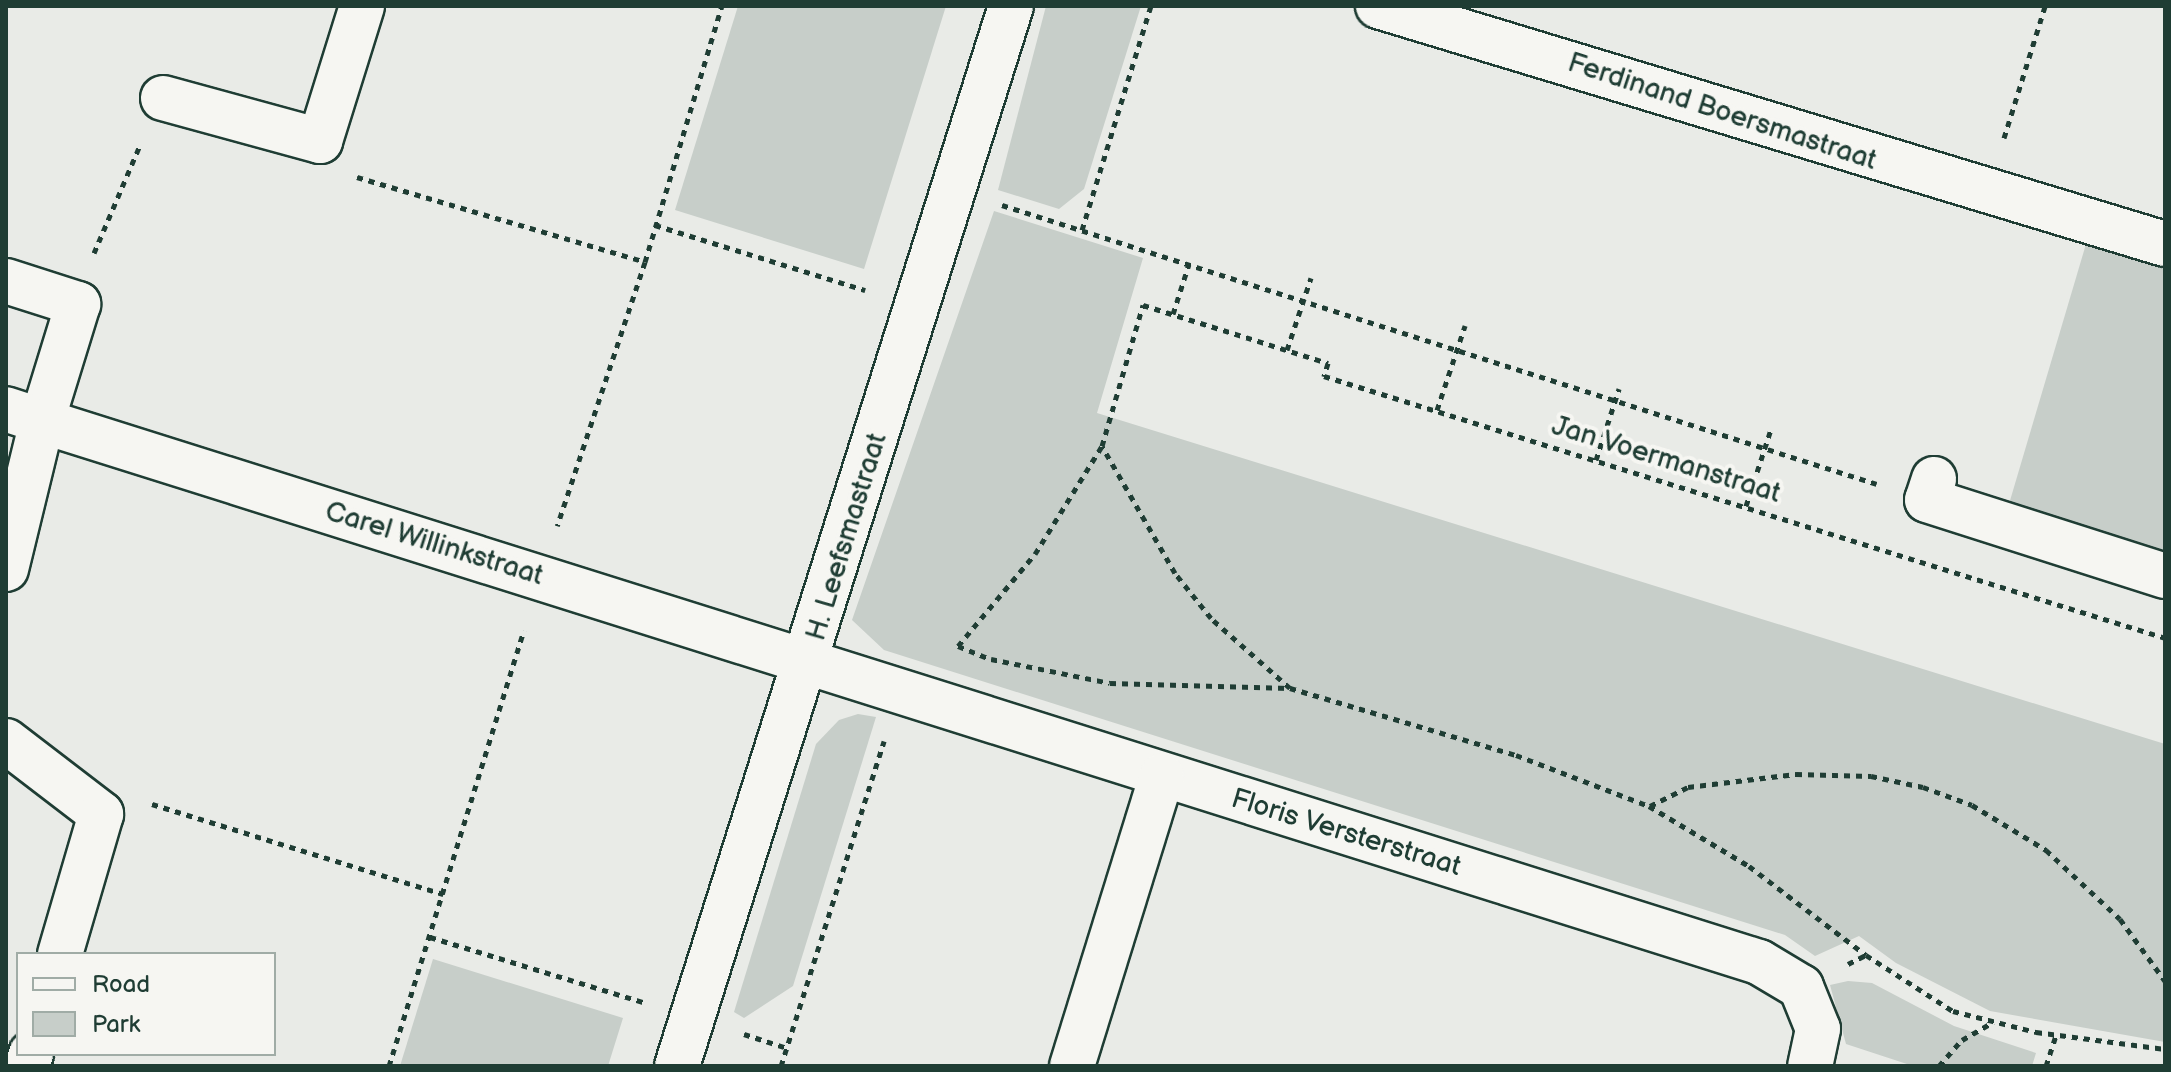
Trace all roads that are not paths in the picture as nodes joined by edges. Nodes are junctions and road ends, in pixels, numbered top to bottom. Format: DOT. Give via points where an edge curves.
graph roads {
  1 [pos="362,6"];
  2 [pos="1011,6"];
  3 [pos="1389,8"];
  4 [pos="163,98"];
  5 [pos="2165,244"];
  6 [pos="6,281"];
  7 [pos="36,419"];
  8 [pos="1931,489"];
  9 [pos="6,569"];
  10 [pos="2165,576"];
  11 [pos="808,664"];
  12 [pos="6,741"];
  13 [pos="1162,776"];
  14 [pos="61,952"];
  15 [pos="677,1066"];
  16 [pos="1072,1066"];
  17 [pos="1810,1066"];
  1 -- 4 [label="street" via="320,141"];
  2 -- 11 [label="street, H. Leefsmastraat"];
  3 -- 5 [label="street, Ferdinand Boersmastraat" via="2004,200 2052,208"];
  6 -- 7 [label="street" via="78,304"];
  7 -- 9 [label="street"];
  7 -- 11 [label="street, Carel Willinkstraat"];
  8 -- 10 [label="street"];
  11 -- 13 [label="street, Floris Versterstraat"];
  11 -- 15 [label="street, H. Leefsmastraat"];
  12 -- 14 [label="street" via="101,814"];
  13 -- 16 [label="street"];
  13 -- 17 [label="street, Floris Versterstraat" via="1759,962 1801,987 1818,1029"];
}
